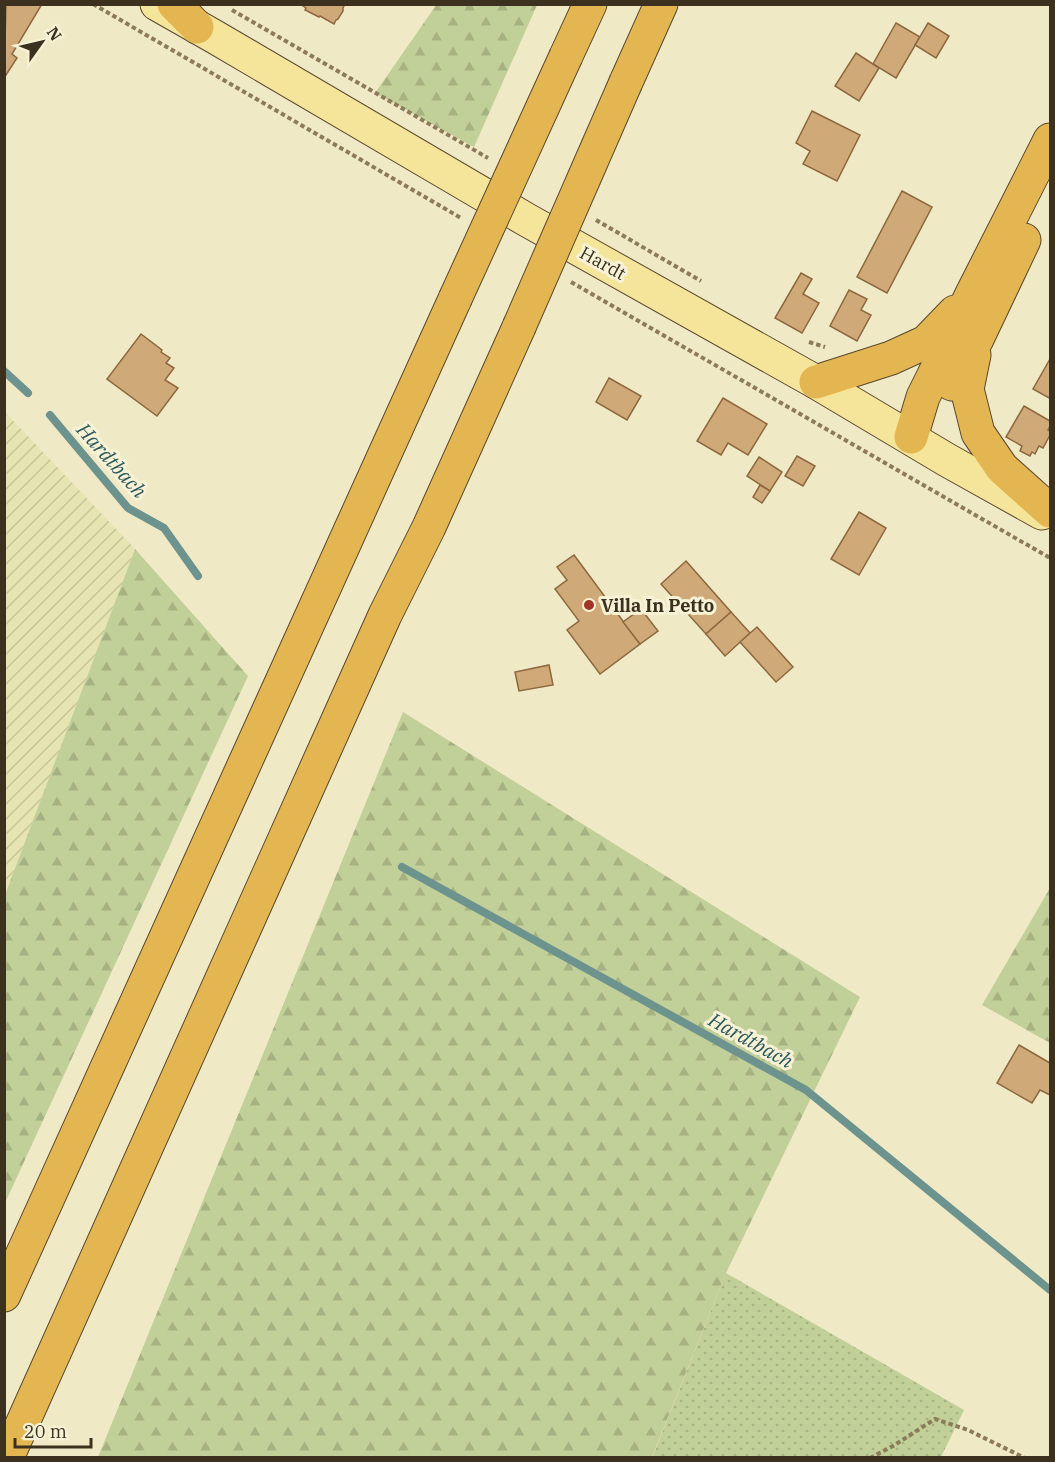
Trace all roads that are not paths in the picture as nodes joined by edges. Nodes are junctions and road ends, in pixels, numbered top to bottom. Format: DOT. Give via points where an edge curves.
graph roads {
  1 [pos="157,4"];
  2 [pos="174,4"];
  3 [pos="590,4"];
  4 [pos="661,4"];
  5 [pos="197,27"];
  6 [pos="1050,140"];
  7 [pos="1050,186"];
  8 [pos="971,296"];
  9 [pos="977,339"];
  10 [pos="816,382"];
  11 [pos="910,437"];
  12 [pos="1050,510"];
  13 [pos="1050,518"];
  14 [pos="4,1295"];
  15 [pos="7,1458"];
  1 -- 5 [label="main road, Hardt"];
  2 -- 5 [label="highway"];
  3 -- 14 [label="highway, bridge"];
  4 -- 15 [label="highway, bridge"];
  5 -- 10 [label="main road, Hardt" via="526,220"];
  6 -- 8 [label="highway"];
  7 -- 9 [label="highway"];
  8 -- 10 [label="highway" via="926,342 891,358"];
  8 -- 11 [label="highway" via="923,397"];
  9 -- 11 [label="highway" via="940,406"];
  9 -- 12 [label="highway" via="967,389 978,433 1002,468"];
  10 -- 11 [label="main road, Hardt"];
  11 -- 13 [label="main road, Hardt"];
}
